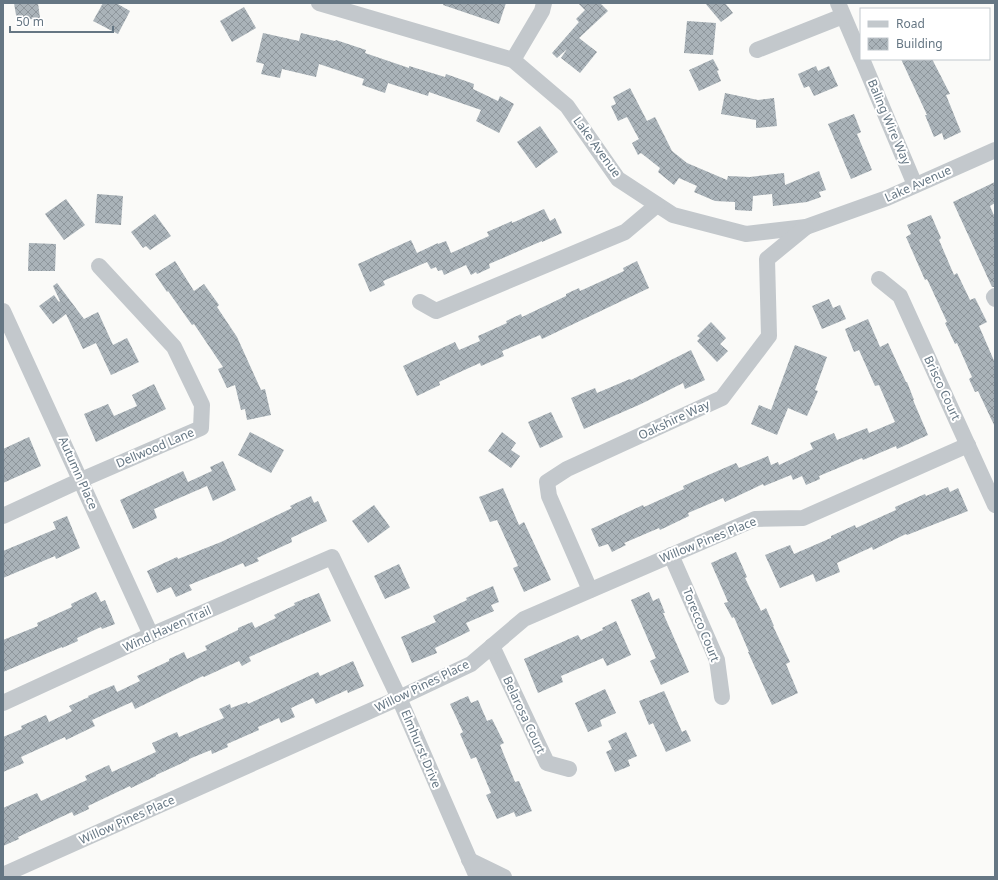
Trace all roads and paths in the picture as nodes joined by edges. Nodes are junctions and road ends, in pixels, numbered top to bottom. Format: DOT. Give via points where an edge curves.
graph roads {
  1 [pos="320,3"];
  2 [pos="544,3"];
  3 [pos="841,9"];
  4 [pos="757,50"];
  5 [pos="860,56"];
  6 [pos="513,60"];
  7 [pos="862,60"];
  8 [pos="995,150"];
  9 [pos="915,185"];
  10 [pos="657,205"];
  11 [pos="806,227"];
  12 [pos="99,266"];
  13 [pos="879,279"];
  14 [pos="420,302"];
  15 [pos="3,311"];
  16 [pos="968,444"];
  17 [pos="81,480"];
  18 [pos="995,506"];
  19 [pos="3,516"];
  20 [pos="671,555"];
  21 [pos="332,557"];
  22 [pos="590,590"];
  23 [pos="151,635"];
  24 [pos="492,646"];
  25 [pos="722,697"];
  26 [pos="399,698"];
  27 [pos="3,702"];
  28 [pos="569,769"];
  29 [pos="469,860"];
  30 [pos="3,876"];
  31 [pos="477,877"];
  32 [pos="504,877"];
  1 -- 6 [label="street, Lake Avenue"];
  2 -- 6 [label="street" via="542,11"];
  3 -- 4 [label="street"];
  3 -- 5 [label="street, Baling Wire Way"];
  6 -- 10 [label="street, Lake Avenue" via="567,106 618,179"];
  7 -- 9 [label="street, Baling Wire Way"];
  8 -- 9 [label="street, Lake Avenue"];
  9 -- 11 [label="street, Lake Avenue" via="887,198"];
  10 -- 11 [label="street, Lake Avenue" via="673,215 746,234"];
  10 -- 14 [label="street" via="625,232 436,311"];
  11 -- 22 [label="street, Oakshire Way" via="767,259 769,336 722,398 567,469 547,482 549,496"];
  12 -- 17 [label="street, Dellwood Lane" via="174,347 202,406 201,428"];
  13 -- 16 [label="street, Brisco Court" via="900,296"];
  15 -- 17 [label="street, Autumn Place"];
  16 -- 18 [label="street, Brisco Court"];
  16 -- 20 [label="street, Willow Pines Place" via="803,518 755,518"];
  17 -- 19 [label="street"];
  17 -- 23 [label="street, Autumn Place"];
  20 -- 22 [label="street, Willow Pines Place"];
  20 -- 25 [label="street, Torecco Court" via="717,660"];
  21 -- 23 [label="street, Wind Haven Trail"];
  21 -- 26 [label="street, Elmhurst Drive"];
  22 -- 24 [label="street, Willow Pines Place" via="524,619"];
  23 -- 27 [label="street, Wind Haven Trail"];
  24 -- 26 [label="street, Willow Pines Place" via="471,664"];
  24 -- 28 [label="street, Belarosa Court" via="546,763"];
  26 -- 29 [label="street, Elmhurst Drive"];
  26 -- 30 [label="street, Willow Pines Place"];
  29 -- 31 [label="street, Elmhurst Drive"];
  29 -- 32 [label="street"];
}
